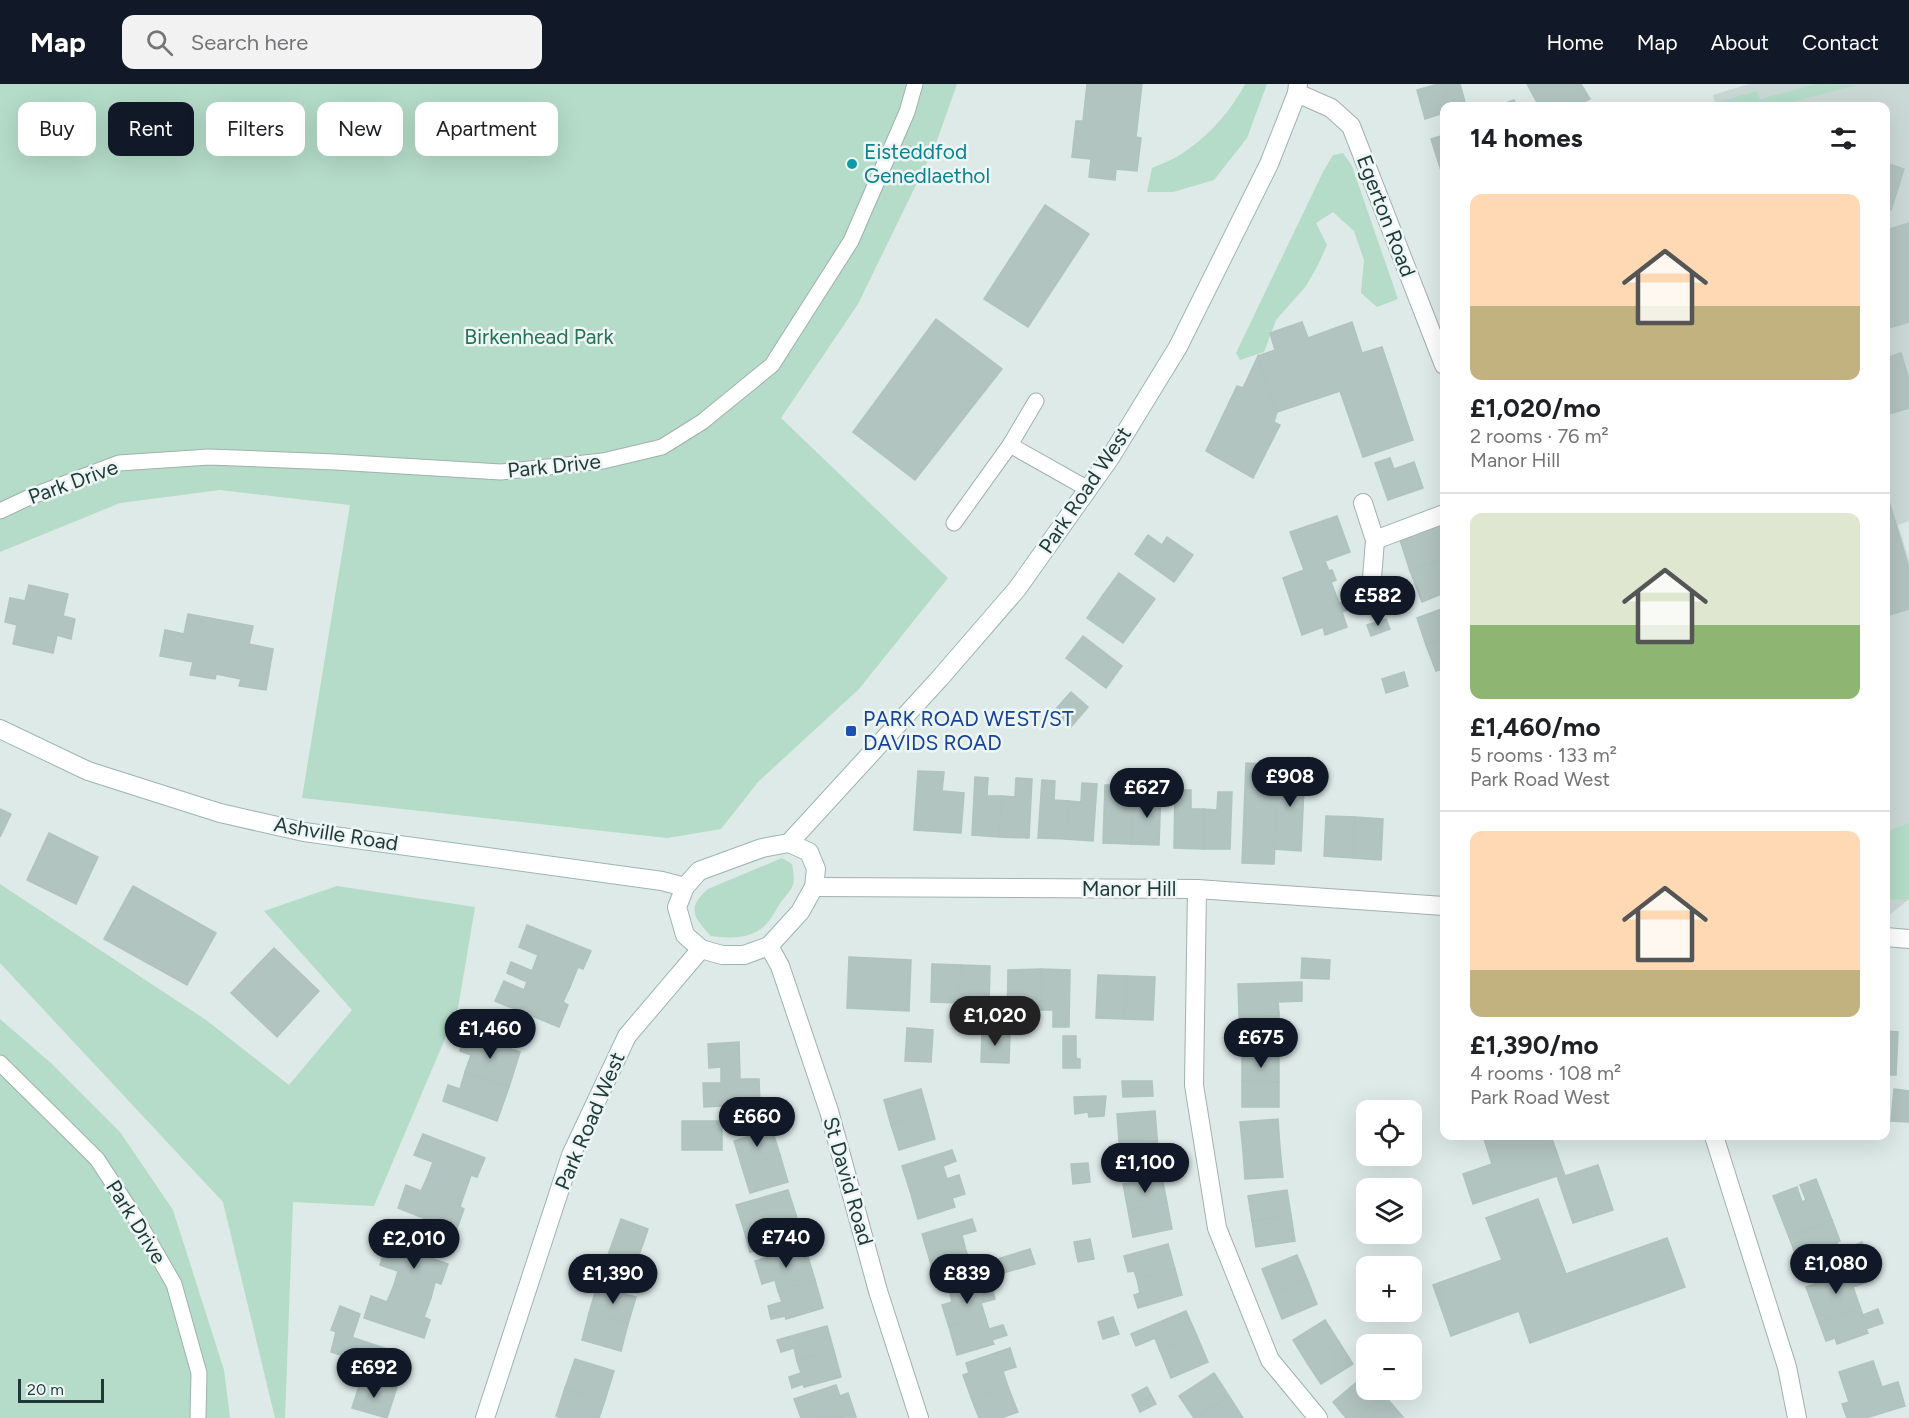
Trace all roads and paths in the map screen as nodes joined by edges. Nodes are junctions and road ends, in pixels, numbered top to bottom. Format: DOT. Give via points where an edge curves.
graph roads {
  1 [pos="915,84"];
  2 [pos="1298,88"];
  3 [pos="1440,355"];
  4 [pos="1036,401"];
  5 [pos="1010,445"];
  6 [pos="1088,489"];
  7 [pos="1363,502"];
  8 [pos="0,511"];
  9 [pos="1440,516"];
  10 [pos="954,523"];
  11 [pos="1375,540"];
  12 [pos="1371,591"];
  13 [pos="0,729"];
  14 [pos="789,843"];
  15 [pos="686,887"];
  16 [pos="814,887"];
  17 [pos="1197,889"];
  18 [pos="1440,906"];
  19 [pos="1890,937"];
  20 [pos="1909,939"];
  21 [pos="769,946"];
  22 [pos="702,949"];
  23 [pos="0,1063"];
  24 [pos="1715,1140"];
  25 [pos="198,1418"];
  26 [pos="485,1418"];
  27 [pos="919,1418"];
  28 [pos="1317,1418"];
  29 [pos="1797,1418"];
  1 -- 8 [label="lane, Park Drive" via="907,112 851,241 772,365 702,422 662,447 603,462 501,472 209,457 119,463"];
  2 -- 3 [label="street, Egerton Road" via="1351,126"];
  2 -- 6 [label="street, Park Road West" via="1269,164 1178,346"];
  4 -- 5 [label="lane"];
  5 -- 6 [label="lane"];
  5 -- 10 [label="lane"];
  6 -- 14 [label="street, Park Road West" via="1017,589"];
  7 -- 11 [label="street"];
  9 -- 11 [label="street"];
  11 -- 12 [label="street"];
  13 -- 15 [label="street, Ashville Road" via="88,771 220,813 304,832"];
  14 -- 15 [label="street" via="762,848 699,871"];
  14 -- 16 [label="street" via="809,852 816,869"];
  15 -- 22 [label="street" via="677,907 685,934"];
  16 -- 17 [label="street, Manor Hill"];
  16 -- 21 [label="street" via="800,912"];
  17 -- 18 [label="street, Manor Hill"];
  17 -- 28 [label="street" via="1194,1085 1217,1228 1270,1360"];
  19 -- 20 [label="street"];
  21 -- 22 [label="street" via="744,955 722,955"];
  21 -- 27 [label="street, St David Road" via="780,966 829,1111 878,1291"];
  22 -- 26 [label="street, Park Road West" via="627,1036 571,1155"];
  23 -- 25 [label="lane, Park Drive" via="97,1159 174,1284 199,1373"];
  24 -- 29 [label="street" via="1787,1367"];
}
